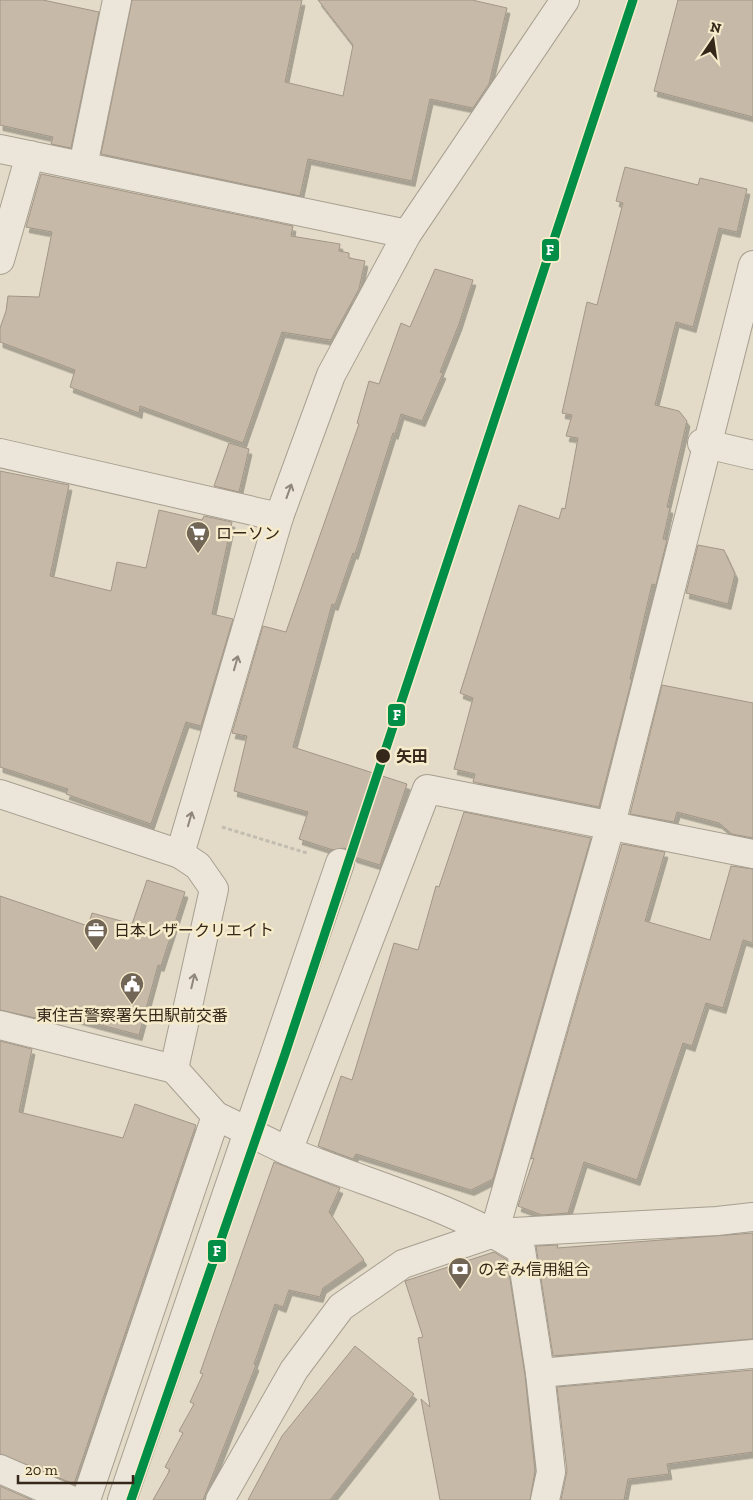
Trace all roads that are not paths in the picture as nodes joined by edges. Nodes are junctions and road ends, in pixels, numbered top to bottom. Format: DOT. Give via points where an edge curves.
graph roads {
  1 [pos="117,0"];
  2 [pos="565,0"];
  3 [pos="0,149"];
  4 [pos="30,155"];
  5 [pos="83,166"];
  6 [pos="407,234"];
  7 [pos="0,260"];
  8 [pos="753,265"];
  9 [pos="705,443"];
  10 [pos="0,453"];
  11 [pos="753,455"];
  12 [pos="279,517"];
  13 [pos="0,794"];
  14 [pos="611,824"];
  15 [pos="180,854"];
  16 [pos="753,854"];
  17 [pos="340,863"];
  18 [pos="0,1025"];
  19 [pos="174,1069"];
  20 [pos="216,1116"];
  21 [pos="249,1132"];
  22 [pos="288,1150"];
  23 [pos="753,1216"];
  24 [pos="494,1233"];
  25 [pos="753,1354"];
  26 [pos="540,1373"];
  27 [pos="0,1469"];
  28 [pos="71,1500"];
  29 [pos="86,1500"];
  30 [pos="122,1500"];
  31 [pos="220,1500"];
  32 [pos="545,1500"];
  1 -- 5 [label="street"];
  2 -- 6 [label="street"];
  3 -- 4 [label="street"];
  4 -- 5 [label="street"];
  4 -- 7 [label="street"];
  5 -- 6 [label="street"];
  12 -- 6 [label="street, one-way" via="331,375"];
  8 -- 9 [label="street"];
  9 -- 11 [label="street"];
  9 -- 14 [label="street"];
  10 -- 12 [label="street"];
  15 -- 12 [label="street, one-way"];
  13 -- 15 [label="street"];
  14 -- 16 [label="street"];
  14 -- 22 [label="street" via="427,788"];
  14 -- 24 [label="street"];
  19 -- 15 [label="street, one-way" via="214,889 198,866"];
  17 -- 21 [label="street"];
  18 -- 19 [label="street"];
  19 -- 20 [label="street"];
  20 -- 21 [label="street"];
  20 -- 29 [label="street"];
  21 -- 22 [label="street"];
  21 -- 30 [label="street"];
  22 -- 24 [label="street" via="444,1209"];
  23 -- 24 [label="street" via="717,1221"];
  24 -- 26 [label="street" via="521,1250"];
  24 -- 31 [label="street" via="403,1264 341,1307 294,1370"];
  25 -- 26 [label="street"];
  26 -- 32 [label="street" via="551,1472"];
  27 -- 28 [label="street"];
}
